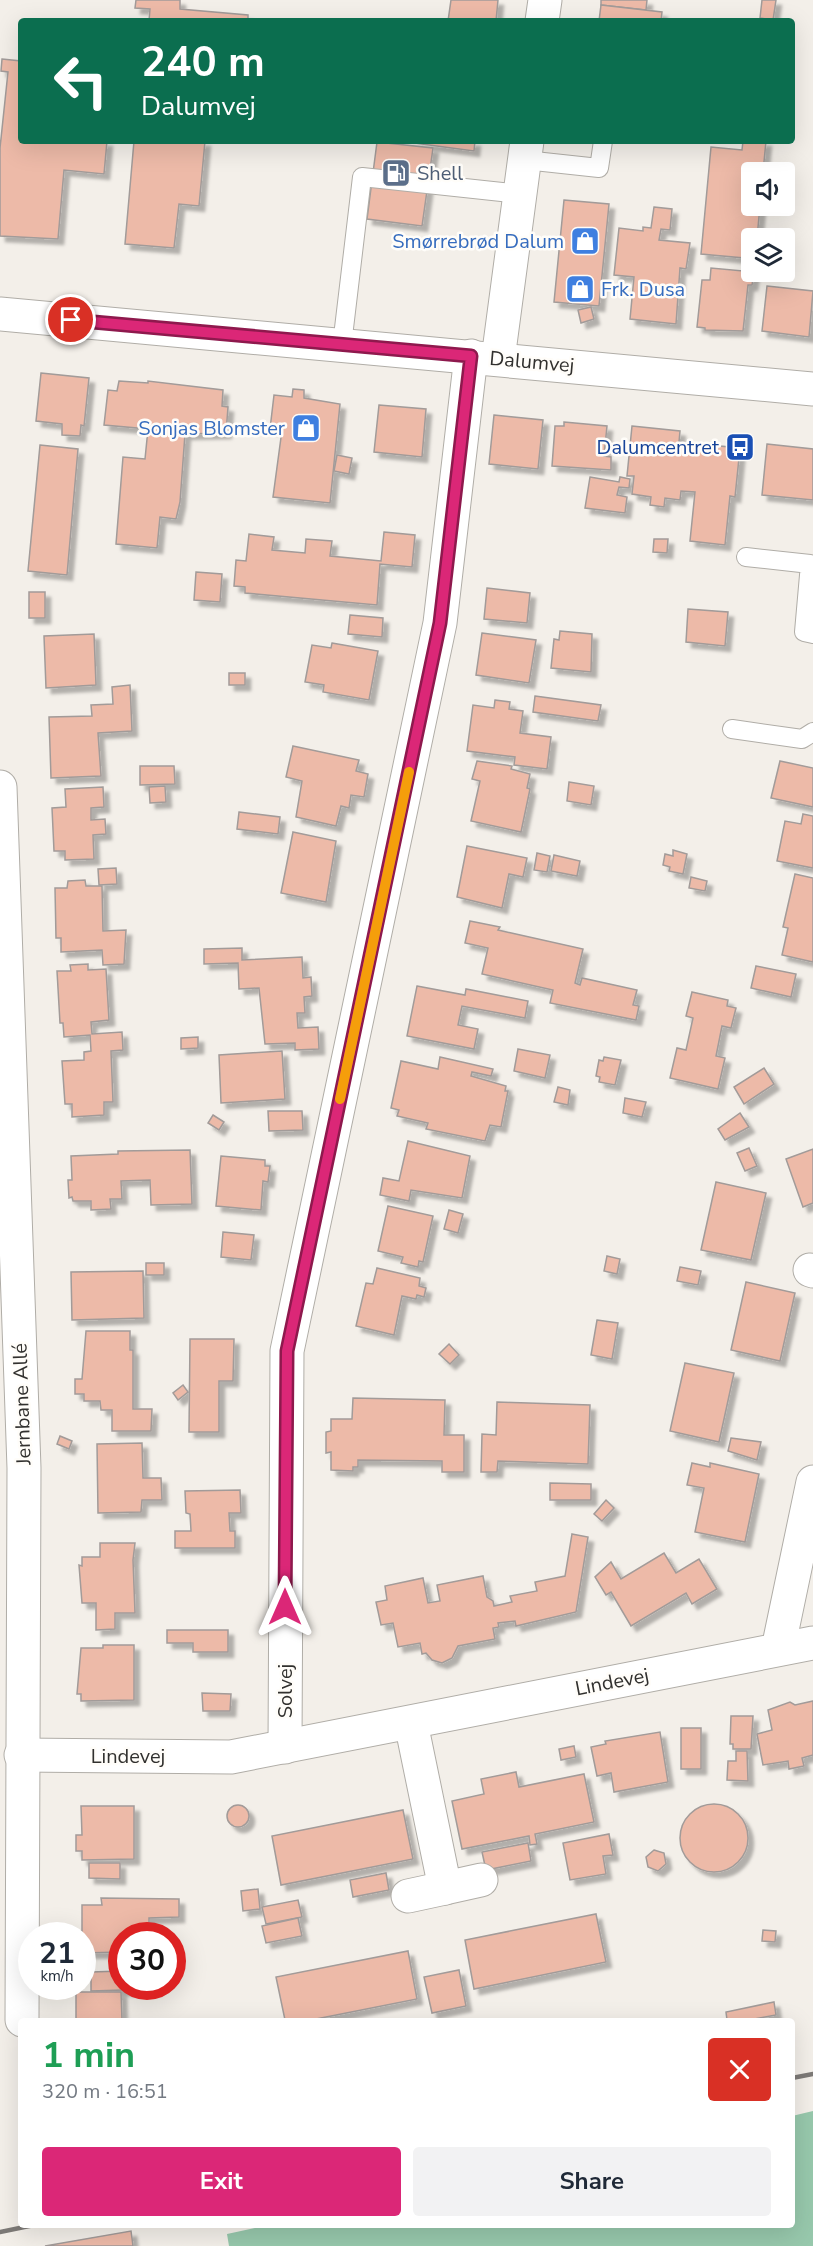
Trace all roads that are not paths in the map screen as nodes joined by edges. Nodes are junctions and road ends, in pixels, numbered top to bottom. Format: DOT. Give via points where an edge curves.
graph roads {
  1 [pos="545,0"];
  2 [pos="542,18"];
  3 [pos="603,144"];
  4 [pos="526,151"];
  5 [pos="521,194"];
  6 [pos="0,314"];
  7 [pos="342,345"];
  8 [pos="485,357"];
  9 [pos="813,389"];
  10 [pos="746,556"];
  11 [pos="813,634"];
  12 [pos="732,729"];
  13 [pos="813,732"];
  14 [pos="0,788"];
  15 [pos="813,1482"];
  16 [pos="813,1642"];
  17 [pos="778,1649"];
  18 [pos="411,1723"];
  19 [pos="285,1747"];
  20 [pos="21,1755"];
  21 [pos="481,1880"];
  22 [pos="445,1888"];
  23 [pos="408,1896"];
  24 [pos="22,2018"];
  1 -- 2 [label="street"];
  3 -- 4 [label="lane" via="599,168"];
  4 -- 5 [label="street, Solvej"];
  5 -- 7 [label="lane" via="362,177"];
  5 -- 8 [label="street, Solvej"];
  6 -- 7 [label="street, Dalumvej"];
  7 -- 8 [label="street, Dalumvej"];
  8 -- 9 [label="street, Dalumvej"];
  8 -- 19 [label="street, Solvej" via="440,623 287,1351"];
  10 -- 11 [label="lane" via="810,564 804,632"];
  12 -- 13 [label="lane" via="802,739"];
  14 -- 20 [label="street, Jernbane Allé" via="24,1468"];
  15 -- 17 [label="street"];
  16 -- 17 [label="street, Lindevej"];
  17 -- 18 [label="street, Lindevej"];
  18 -- 19 [label="street, Lindevej"];
  18 -- 22 [label="street"];
  19 -- 20 [label="street, Lindevej" via="231,1757"];
  20 -- 24 [label="street, Jernbane Allé"];
  21 -- 22 [label="street"];
  22 -- 23 [label="street"];
}
